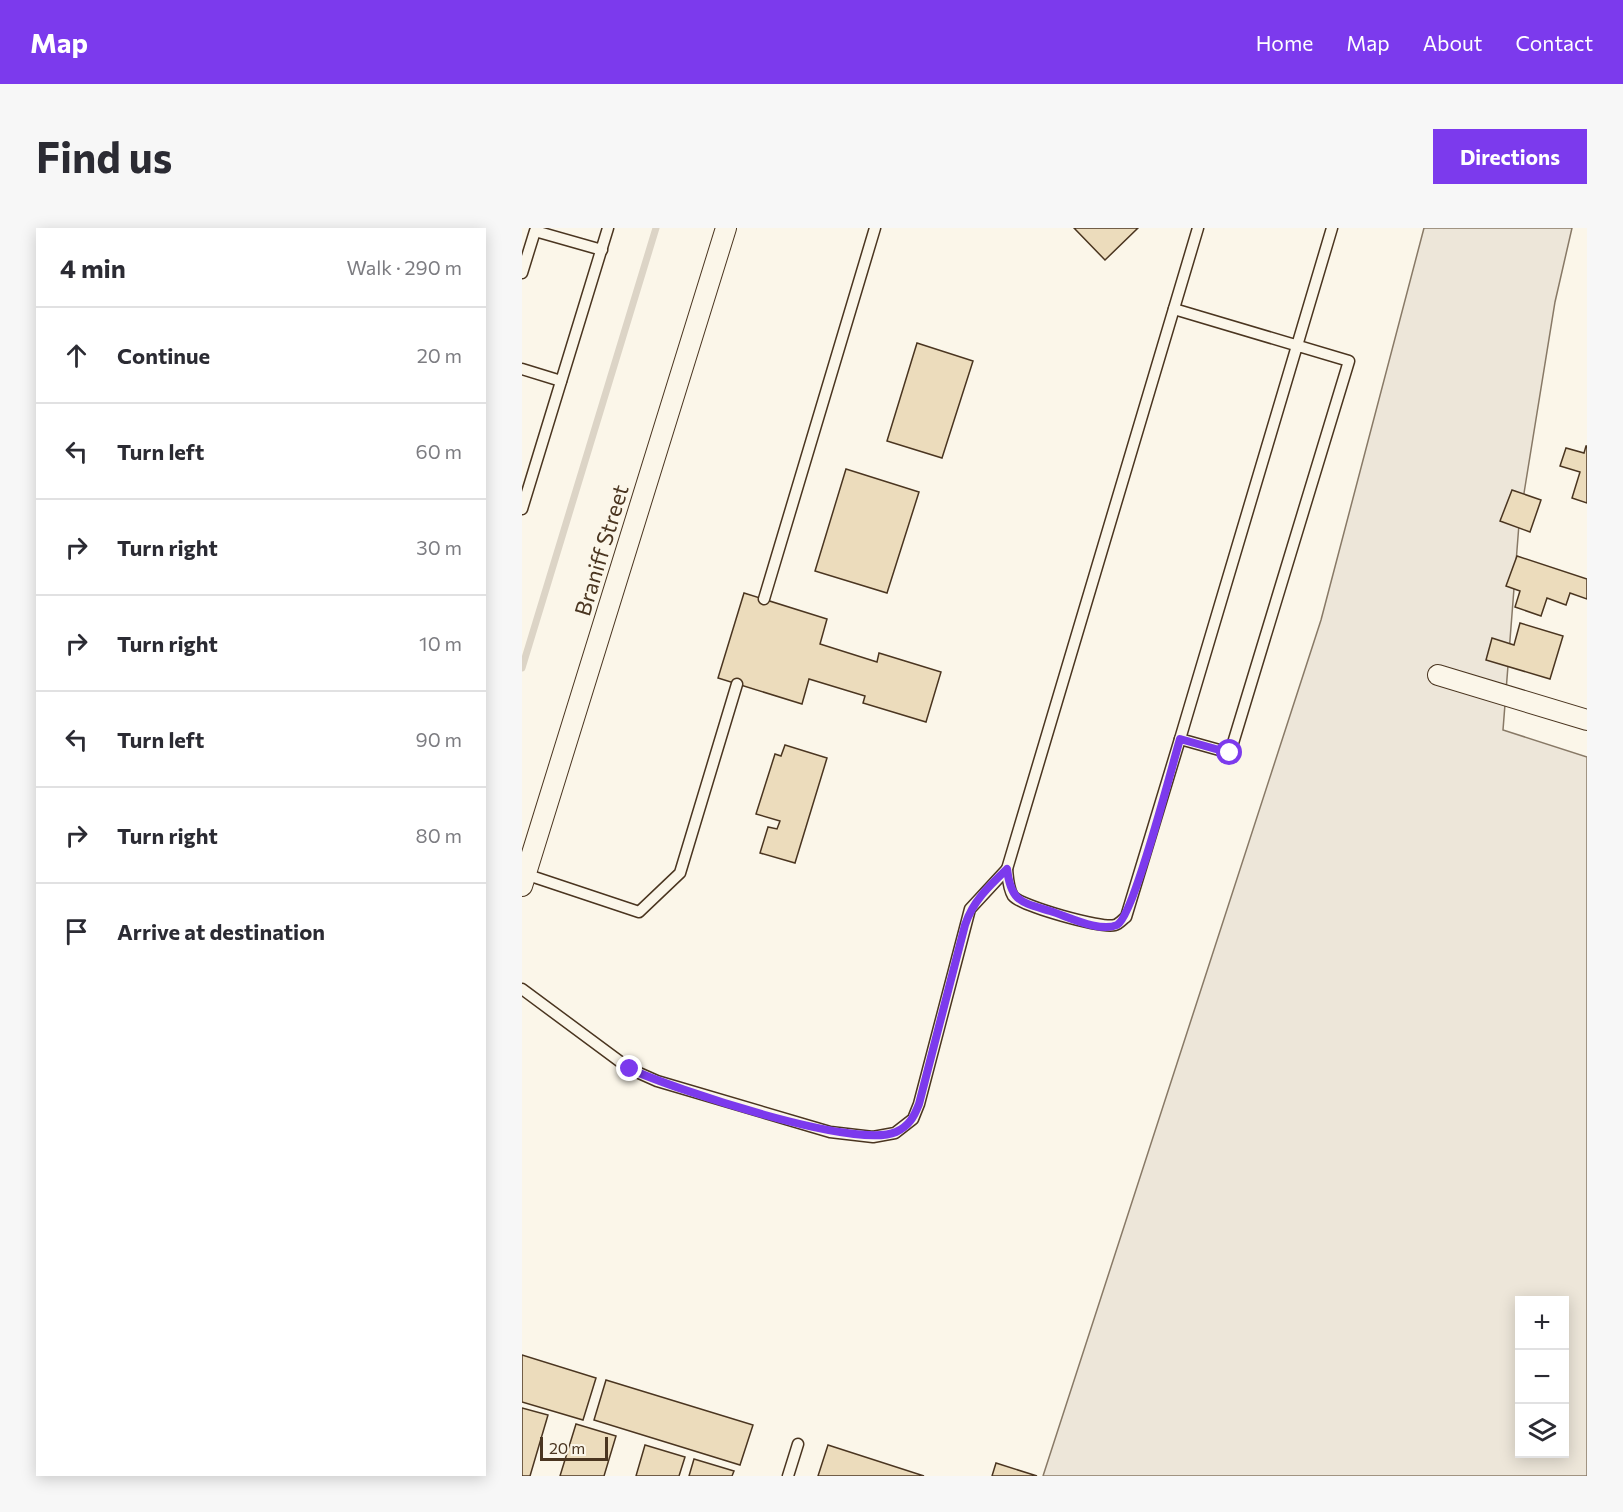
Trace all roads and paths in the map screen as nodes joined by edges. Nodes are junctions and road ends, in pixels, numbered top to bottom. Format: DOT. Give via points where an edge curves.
graph roads {
  1 [pos="608,228"];
  2 [pos="726,228"];
  3 [pos="1198,228"];
  4 [pos="1332,228"];
  5 [pos="872,229"];
  6 [pos="602,250"];
  7 [pos="522,273"];
  8 [pos="1174,309"];
  9 [pos="1296,345"];
  10 [pos="522,369"];
  11 [pos="561,381"];
  12 [pos="522,509"];
  13 [pos="764,599"];
  14 [pos="1438,675"];
  15 [pos="737,684"];
  16 [pos="1587,720"];
  17 [pos="1180,739"];
  18 [pos="1007,869"];
  19 [pos="524,880"];
  20 [pos="522,989"];
  21 [pos="798,1443"];
  22 [pos="788,1476"];
  1 -- 6 [label="lane"];
  2 -- 19 [label="street, Braniff Street"];
  3 -- 8 [label="lane"];
  4 -- 9 [label="lane"];
  5 -- 13 [label="lane"];
  6 -- 7 [label="lane" via="535,231"];
  6 -- 11 [label="lane"];
  8 -- 9 [label="lane"];
  8 -- 18 [label="lane"];
  9 -- 17 [label="lane"];
  9 -- 17 [label="lane" via="1349,361 1230,753"];
  10 -- 11 [label="lane"];
  11 -- 12 [label="lane"];
  14 -- 16 [label="street"];
  15 -- 19 [label="lane" via="680,873 639,912"];
  17 -- 18 [label="lane" via="1136,887 1126,916 1116,925 1099,926 1014,897"];
  18 -- 20 [label="lane" via="970,909 919,1104 913,1119 895,1133 873,1137 830,1132 657,1081 630,1069"];
  21 -- 22 [label="lane"];
}
